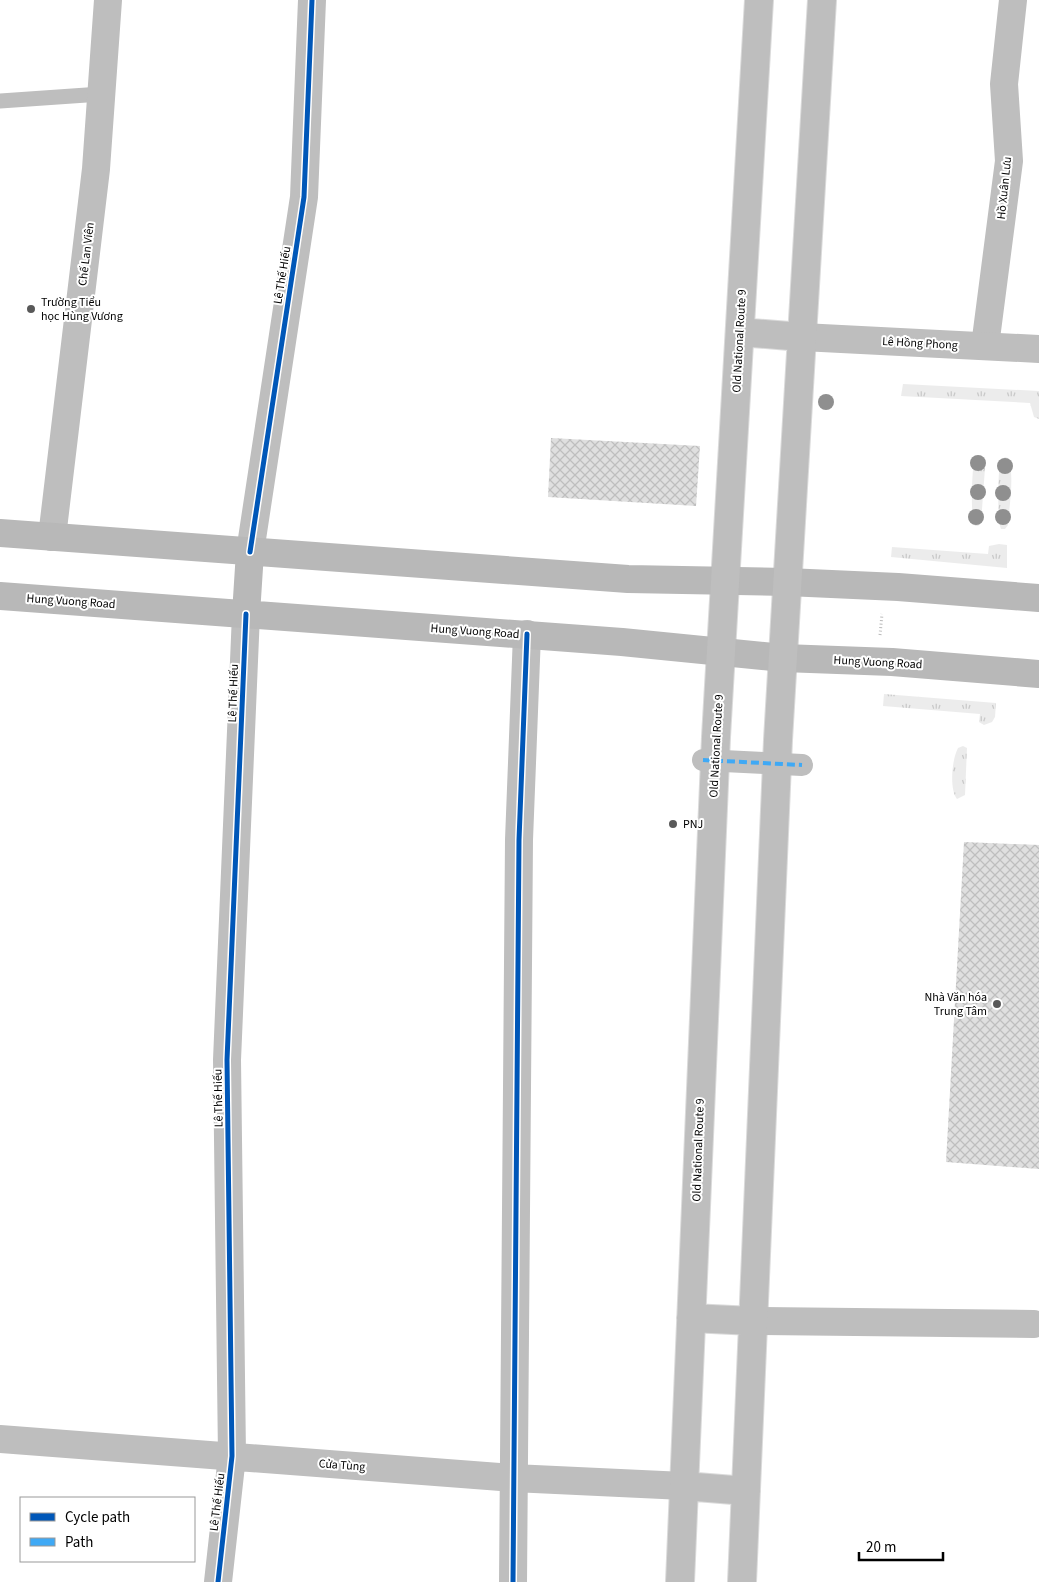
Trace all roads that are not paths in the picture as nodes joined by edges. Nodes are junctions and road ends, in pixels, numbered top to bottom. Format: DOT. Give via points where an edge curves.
graph roads {
  1 [pos="108,0"];
  2 [pos="312,0"];
  3 [pos="760,0"];
  4 [pos="822,0"];
  5 [pos="1013,0"];
  6 [pos="101,94"];
  7 [pos="0,101"];
  8 [pos="740,332"];
  9 [pos="802,338"];
  10 [pos="985,346"];
  11 [pos="1039,349"];
  12 [pos="0,533"];
  13 [pos="52,537"];
  14 [pos="250,552"];
  15 [pos="725,581"];
  16 [pos="787,582"];
  17 [pos="0,596"];
  18 [pos="1039,598"];
  19 [pos="246,614"];
  20 [pos="527,634"];
  21 [pos="721,651"];
  22 [pos="783,658"];
  23 [pos="1039,674"];
  24 [pos="709,760"];
  25 [pos="790,764"];
  26 [pos="691,1318"];
  27 [pos="753,1321"];
  28 [pos="1034,1324"];
  29 [pos="0,1439"];
  30 [pos="232,1456"];
  31 [pos="513,1478"];
  32 [pos="684,1486"];
  33 [pos="746,1491"];
  34 [pos="218,1582"];
  35 [pos="513,1582"];
  36 [pos="680,1582"];
  37 [pos="742,1582"];
  1 -- 6 [label="street, Chế Lan Viên"];
  2 -- 14 [label="street, Lê Thế Hiếu" via="304,197"];
  3 -- 8 [label="street, Old National Route 9"];
  4 -- 9 [label="street"];
  5 -- 10 [label="street, Hồ Xuân Lưu" via="1004,84 1008,161"];
  6 -- 7 [label="lane"];
  6 -- 13 [label="street, Chế Lan Viên" via="96,169"];
  8 -- 9 [label="street, Lê Hồng Phong"];
  8 -- 15 [label="street, Old National Route 9"];
  9 -- 10 [label="street, Lê Hồng Phong"];
  9 -- 16 [label="street"];
  10 -- 11 [label="street, Lê Hồng Phong"];
  12 -- 13 [label="main road"];
  13 -- 14 [label="main road"];
  14 -- 15 [label="main road" via="628,579"];
  14 -- 19 [label="main road"];
  15 -- 16 [label="main road"];
  15 -- 21 [label="street, Old National Route 9"];
  16 -- 18 [label="main road"];
  16 -- 22 [label="street"];
  17 -- 19 [label="main road, Hung Vuong Road"];
  19 -- 20 [label="main road, Hung Vuong Road"];
  19 -- 30 [label="street, Lê Thế Hiếu" via="227,1060"];
  20 -- 21 [label="main road, Hung Vuong Road"];
  20 -- 31 [label="street" via="520,840"];
  21 -- 22 [label="main road, Hung Vuong Road"];
  21 -- 24 [label="street, Old National Route 9"];
  22 -- 23 [label="main road, Hung Vuong Road"];
  22 -- 25 [label="street"];
  24 -- 25 [label="street"];
  24 -- 26 [label="street, Old National Route 9"];
  25 -- 27 [label="street"];
  26 -- 27 [label="street"];
  26 -- 32 [label="street, Old National Route 9"];
  27 -- 28 [label="street"];
  27 -- 33 [label="street"];
  29 -- 30 [label="street, Cửa Tùng"];
  30 -- 31 [label="street, Cửa Tùng"];
  30 -- 34 [label="street, Lê Thế Hiếu"];
  31 -- 32 [label="street, Cửa Tùng"];
  31 -- 35 [label="street"];
  32 -- 33 [label="street, Cửa Tùng"];
  32 -- 36 [label="street, Old National Route 9"];
  33 -- 37 [label="street"];
}
